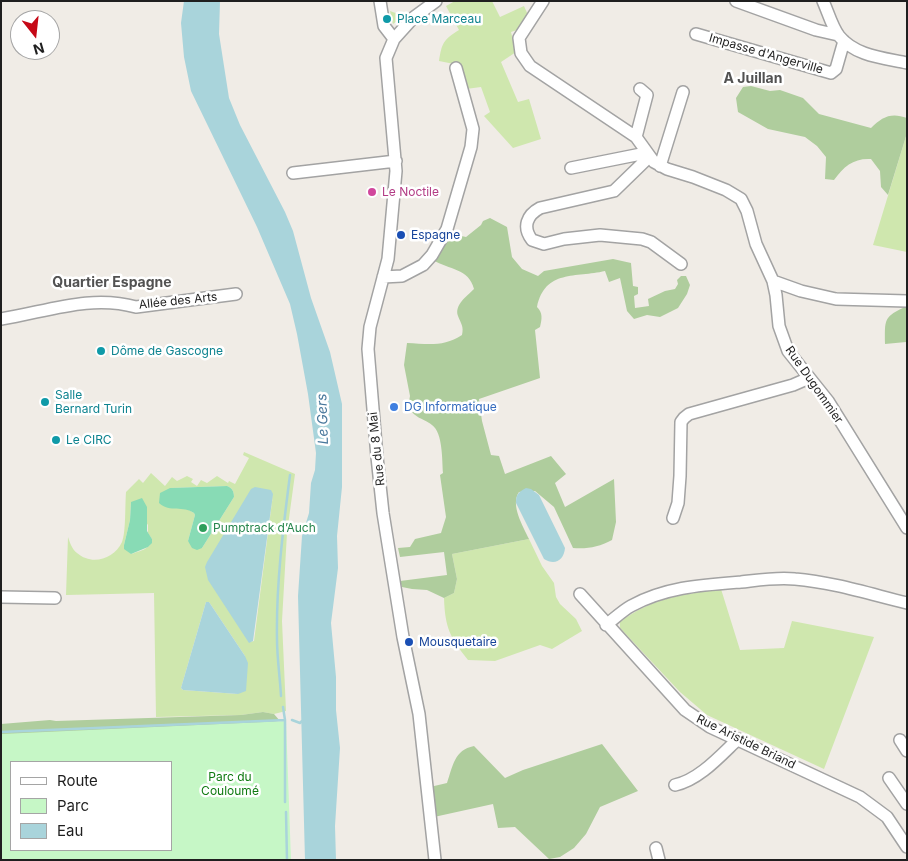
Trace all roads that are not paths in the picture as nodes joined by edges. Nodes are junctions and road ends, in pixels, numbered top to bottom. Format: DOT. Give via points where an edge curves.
graph roads {
  1 [pos="380,1"];
  2 [pos="436,1"];
  3 [pos="543,1"];
  4 [pos="736,1"];
  5 [pos="823,1"];
  6 [pos="696,34"];
  7 [pos="841,38"];
  8 [pos="394,39"];
  9 [pos="907,63"];
  10 [pos="456,68"];
  11 [pos="640,89"];
  12 [pos="683,92"];
  13 [pos="636,137"];
  14 [pos="647,155"];
  15 [pos="396,162"];
  16 [pos="660,166"];
  17 [pos="571,168"];
  18 [pos="293,173"];
  19 [pos="681,264"];
  20 [pos="383,277"];
  21 [pos="773,281"];
  22 [pos="236,294"];
  23 [pos="907,301"];
  24 [pos="1,319"];
  25 [pos="809,378"];
  26 [pos="673,518"];
  27 [pos="907,528"];
  28 [pos="580,594"];
  29 [pos="1,597"];
  30 [pos="55,598"];
  31 [pos="907,603"];
  32 [pos="606,625"];
  33 [pos="738,739"];
  34 [pos="900,740"];
  35 [pos="907,751"];
  36 [pos="889,778"];
  37 [pos="675,785"];
  38 [pos="907,804"];
  39 [pos="907,847"];
  40 [pos="435,860"];
  1 -- 8 [label="street" via="384,26"];
  2 -- 8 [label="street" via="412,18"];
  3 -- 13 [label="street, Rue Dugommier" via="520,34 520,53 541,74"];
  4 -- 7 [label="street"];
  5 -- 7 [label="street"];
  6 -- 7 [label="street, Impasse d'Angerville" via="831,72 836,69"];
  7 -- 9 [label="street" via="870,55"];
  8 -- 15 [label="street, Rue du 8 Mai" via="386,58"];
  10 -- 20 [label="street" via="473,128 471,147 447,229 423,265 402,276"];
  11 -- 13 [label="street" via="647,95"];
  12 -- 16 [label="street"];
  13 -- 14 [label="street, Rue Dugommier"];
  14 -- 16 [label="street, Rue Dugommier"];
  14 -- 17 [label="street"];
  14 -- 19 [label="street" via="614,191 540,208 532,212 526,230 532,240 544,244 600,235 646,240"];
  15 -- 18 [label="street"];
  15 -- 20 [label="street, Rue du 8 Mai" via="392,225"];
  16 -- 21 [label="street, Rue Dugommier" via="726,190 741,199"];
  20 -- 40 [label="street, Rue du 8 Mai" via="368,338 377,457 392,571 419,714"];
  21 -- 23 [label="street" via="836,299"];
  21 -- 25 [label="street, Rue Dugommier" via="783,338 788,351"];
  22 -- 24 [label="street, Allée des Arts" via="136,307 124,303 81,302"];
  25 -- 26 [label="street" via="684,418 681,422 678,503"];
  25 -- 27 [label="street, Rue Dugommier" via="828,401"];
  28 -- 32 [label="street, Rue Aristide Briand"];
  29 -- 30 [label="street"];
  31 -- 32 [label="street" via="826,584 776,579 669,590 629,607"];
  32 -- 33 [label="street, Rue Aristide Briand" via="685,710 710,727"];
  33 -- 37 [label="street" via="714,762 685,783"];
  33 -- 39 [label="street, Rue Aristide Briand" via="860,797 887,817"];
  34 -- 35 [label="street"];
  36 -- 38 [label="street"];
}
